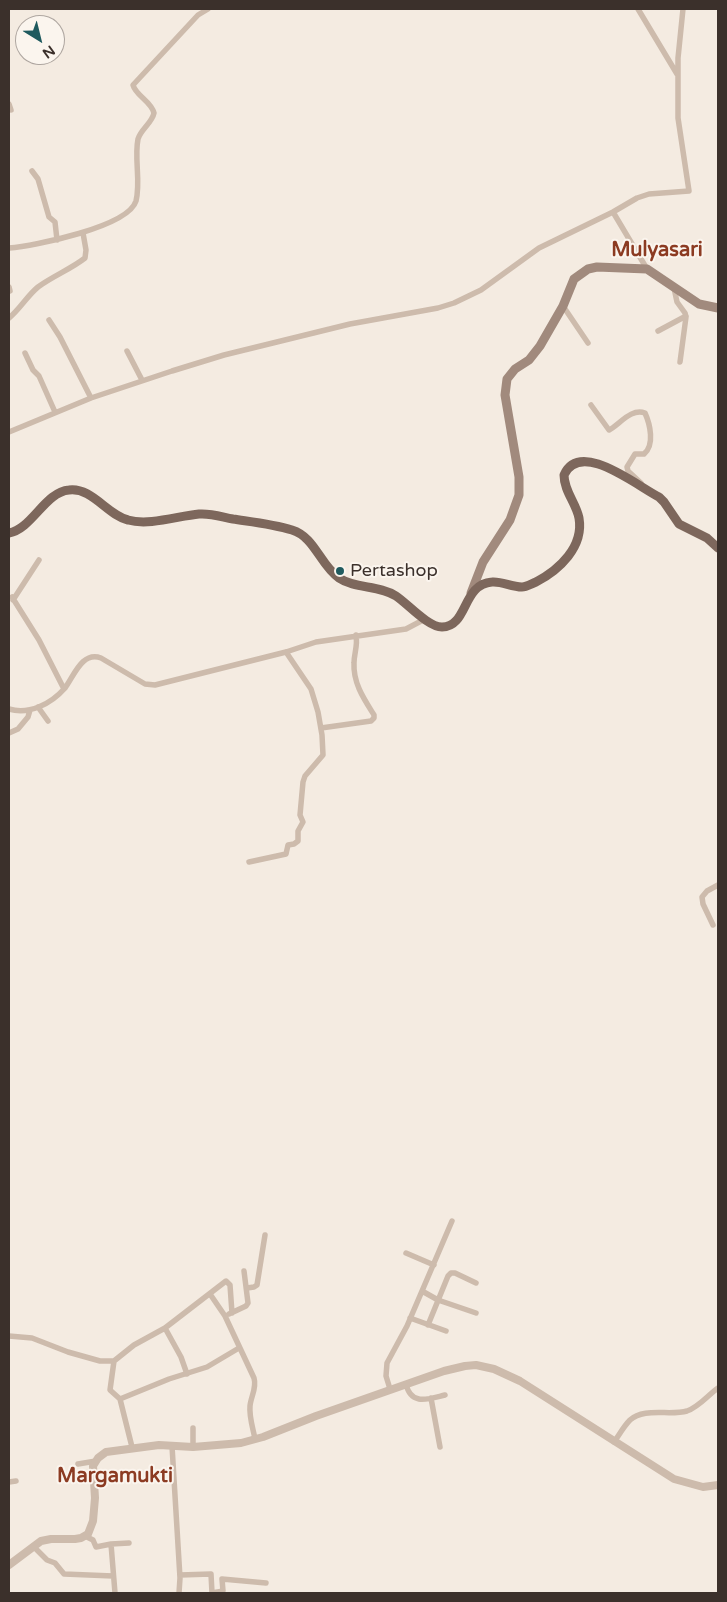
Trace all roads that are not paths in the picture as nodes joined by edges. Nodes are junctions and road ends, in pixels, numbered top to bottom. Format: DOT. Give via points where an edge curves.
graph roads {
  1 [pos="208,9"];
  2 [pos="638,9"];
  3 [pos="683,9"];
  4 [pos="678,76"];
  5 [pos="32,171"];
  6 [pos="614,212"];
  7 [pos="83,233"];
  8 [pos="57,240"];
  9 [pos="9,248"];
  10 [pos="647,269"];
  11 [pos="674,288"];
  12 [pos="563,306"];
  13 [pos="718,308"];
  14 [pos="686,316"];
  15 [pos="9,318"];
  16 [pos="49,320"];
  17 [pos="658,331"];
  18 [pos="588,343"];
  19 [pos="127,351"];
  20 [pos="25,353"];
  21 [pos="680,362"];
  22 [pos="142,380"];
  23 [pos="91,398"];
  24 [pos="591,405"];
  25 [pos="55,412"];
  26 [pos="9,432"];
  27 [pos="649,492"];
  28 [pos="9,533"];
  29 [pos="718,548"];
  30 [pos="39,560"];
  31 [pos="483,562"];
  32 [pos="488,582"];
  33 [pos="470,593"];
  34 [pos="11,597"];
  35 [pos="425,619"];
  36 [pos="356,636"];
  37 [pos="286,652"];
  38 [pos="64,689"];
  39 [pos="38,707"];
  40 [pos="9,709"];
  41 [pos="30,710"];
  42 [pos="48,721"];
  43 [pos="322,731"];
  44 [pos="9,733"];
  45 [pos="249,862"];
  46 [pos="718,885"];
  47 [pos="713,925"];
  48 [pos="452,1221"];
  49 [pos="264,1235"];
  50 [pos="406,1253"];
  51 [pos="434,1265"];
  52 [pos="244,1271"];
  53 [pos="476,1283"];
  54 [pos="246,1288"];
  55 [pos="422,1291"];
  56 [pos="210,1294"];
  57 [pos="438,1300"];
  58 [pos="232,1313"];
  59 [pos="476,1313"];
  60 [pos="225,1316"];
  61 [pos="410,1318"];
  62 [pos="428,1325"];
  63 [pos="165,1328"];
  64 [pos="446,1331"];
  65 [pos="9,1336"];
  66 [pos="239,1348"];
  67 [pos="114,1361"];
  68 [pos="187,1374"];
  69 [pos="406,1384"];
  70 [pos="718,1388"];
  71 [pos="390,1389"];
  72 [pos="445,1394"];
  73 [pos="431,1398"];
  74 [pos="120,1399"];
  75 [pos="193,1428"];
  76 [pos="255,1439"];
  77 [pos="614,1442"];
  78 [pos="172,1446"];
  79 [pos="193,1447"];
  80 [pos="440,1447"];
  81 [pos="132,1448"];
  82 [pos="96,1461"];
  83 [pos="78,1464"];
  84 [pos="16,1480"];
  85 [pos="9,1482"];
  86 [pos="718,1484"];
  87 [pos="85,1536"];
  88 [pos="129,1542"];
  89 [pos="111,1544"];
  90 [pos="33,1546"];
  91 [pos="9,1566"];
  92 [pos="180,1574"];
  93 [pos="113,1576"];
  94 [pos="266,1583"];
  95 [pos="223,1592"];
  96 [pos="115,1593"];
  97 [pos="179,1593"];
  1 -- 7 [label="street" via="191,21 133,86 154,113 138,140 138,189 133,206"];
  2 -- 4 [label="street"];
  3 -- 4 [label="street"];
  4 -- 6 [label="street" via="678,118 689,191 649,194"];
  5 -- 8 [label="street" via="38,179 49,217 55,222"];
  6 -- 10 [label="street"];
  6 -- 22 [label="street" via="539,248 477,292 454,303 319,331"];
  7 -- 8 [label="street"];
  7 -- 15 [label="street" via="85,258 48,279"];
  8 -- 9 [label="street"];
  10 -- 11 [label="main road"];
  10 -- 12 [label="main road" via="604,266 588,269 574,279"];
  11 -- 13 [label="main road" via="699,304"];
  11 -- 14 [label="street" via="678,304"];
  12 -- 18 [label="street"];
  12 -- 31 [label="main road" via="534,354 510,374 505,385 519,477 518,495 510,520"];
  14 -- 17 [label="street"];
  14 -- 21 [label="street"];
  16 -- 23 [label="street"];
  19 -- 22 [label="street"];
  20 -- 25 [label="street"];
  22 -- 23 [label="street"];
  23 -- 25 [label="street"];
  24 -- 27 [label="street" via="609,430 631,414 645,413 650,429 649,449 644,454 635,454 627,468"];
  25 -- 26 [label="street"];
  27 -- 29 [label="main road" via="664,502 679,524 707,538"];
  27 -- 32 [label="main road" via="596,463 574,464 564,475 566,489 580,523 571,553 559,566 527,586"];
  28 -- 35 [label="main road" via="18,530 52,499 68,490 90,496 131,521 208,514 274,525 300,533 338,578 395,595"];
  30 -- 34 [label="street"];
  31 -- 32 [label="main road"];
  31 -- 33 [label="main road"];
  32 -- 33 [label="main road"];
  33 -- 35 [label="main road" via="457,620 448,627 438,627"];
  34 -- 38 [label="street" via="39,640"];
  35 -- 36 [label="street" via="401,630"];
  36 -- 37 [label="street" via="316,642"];
  36 -- 43 [label="street" via="354,667 358,688 374,718"];
  37 -- 38 [label="street" via="155,685 145,684 94,656 80,664"];
  37 -- 43 [label="street" via="311,689"];
  38 -- 39 [label="street"];
  39 -- 41 [label="street"];
  39 -- 42 [label="street"];
  40 -- 41 [label="street" via="17,712"];
  41 -- 44 [label="street" via="18,729"];
  43 -- 45 [label="street" via="322,754 303,782 300,815 304,822 298,831 298,841 288,845 286,854"];
  46 -- 47 [label="street" via="702,897"];
  48 -- 51 [label="street"];
  49 -- 54 [label="street" via="257,1285"];
  50 -- 51 [label="street"];
  51 -- 55 [label="street"];
  52 -- 54 [label="street"];
  53 -- 57 [label="street" via="451,1273"];
  54 -- 58 [label="street" via="247,1304"];
  55 -- 57 [label="street"];
  55 -- 61 [label="street"];
  56 -- 58 [label="street" via="224,1282 229,1282"];
  56 -- 60 [label="street"];
  56 -- 63 [label="street"];
  57 -- 59 [label="street"];
  57 -- 62 [label="street"];
  58 -- 60 [label="street"];
  60 -- 66 [label="street"];
  61 -- 62 [label="street"];
  61 -- 71 [label="street" via="387,1363"];
  62 -- 64 [label="street"];
  63 -- 67 [label="street" via="134,1345"];
  63 -- 68 [label="street"];
  65 -- 67 [label="street" via="32,1338 100,1361"];
  66 -- 68 [label="street" via="207,1367"];
  66 -- 76 [label="street" via="255,1382 250,1411"];
  67 -- 74 [label="street" via="110,1390"];
  68 -- 74 [label="street"];
  69 -- 71 [label="street"];
  69 -- 73 [label="street" via="410,1396"];
  69 -- 77 [label="street" via="465,1366 494,1369 535,1389"];
  70 -- 77 [label="street" via="686,1411 633,1417"];
  71 -- 76 [label="street"];
  72 -- 73 [label="street"];
  73 -- 80 [label="street"];
  74 -- 81 [label="street"];
  75 -- 79 [label="street"];
  76 -- 79 [label="street"];
  77 -- 86 [label="street" via="674,1479 703,1487"];
  78 -- 79 [label="street"];
  78 -- 81 [label="street"];
  78 -- 92 [label="street"];
  81 -- 82 [label="street" via="106,1452"];
  82 -- 83 [label="street"];
  82 -- 87 [label="street" via="93,1521"];
  84 -- 85 [label="street"];
  87 -- 89 [label="street" via="93,1540 96,1547"];
  87 -- 90 [label="street" via="45,1540"];
  88 -- 89 [label="street"];
  89 -- 93 [label="street"];
  90 -- 91 [label="street"];
  90 -- 93 [label="street" via="66,1575"];
  92 -- 95 [label="street" via="211,1574 212,1593"];
  92 -- 97 [label="street"];
  93 -- 96 [label="street"];
  94 -- 95 [label="street" via="222,1579"];
}
